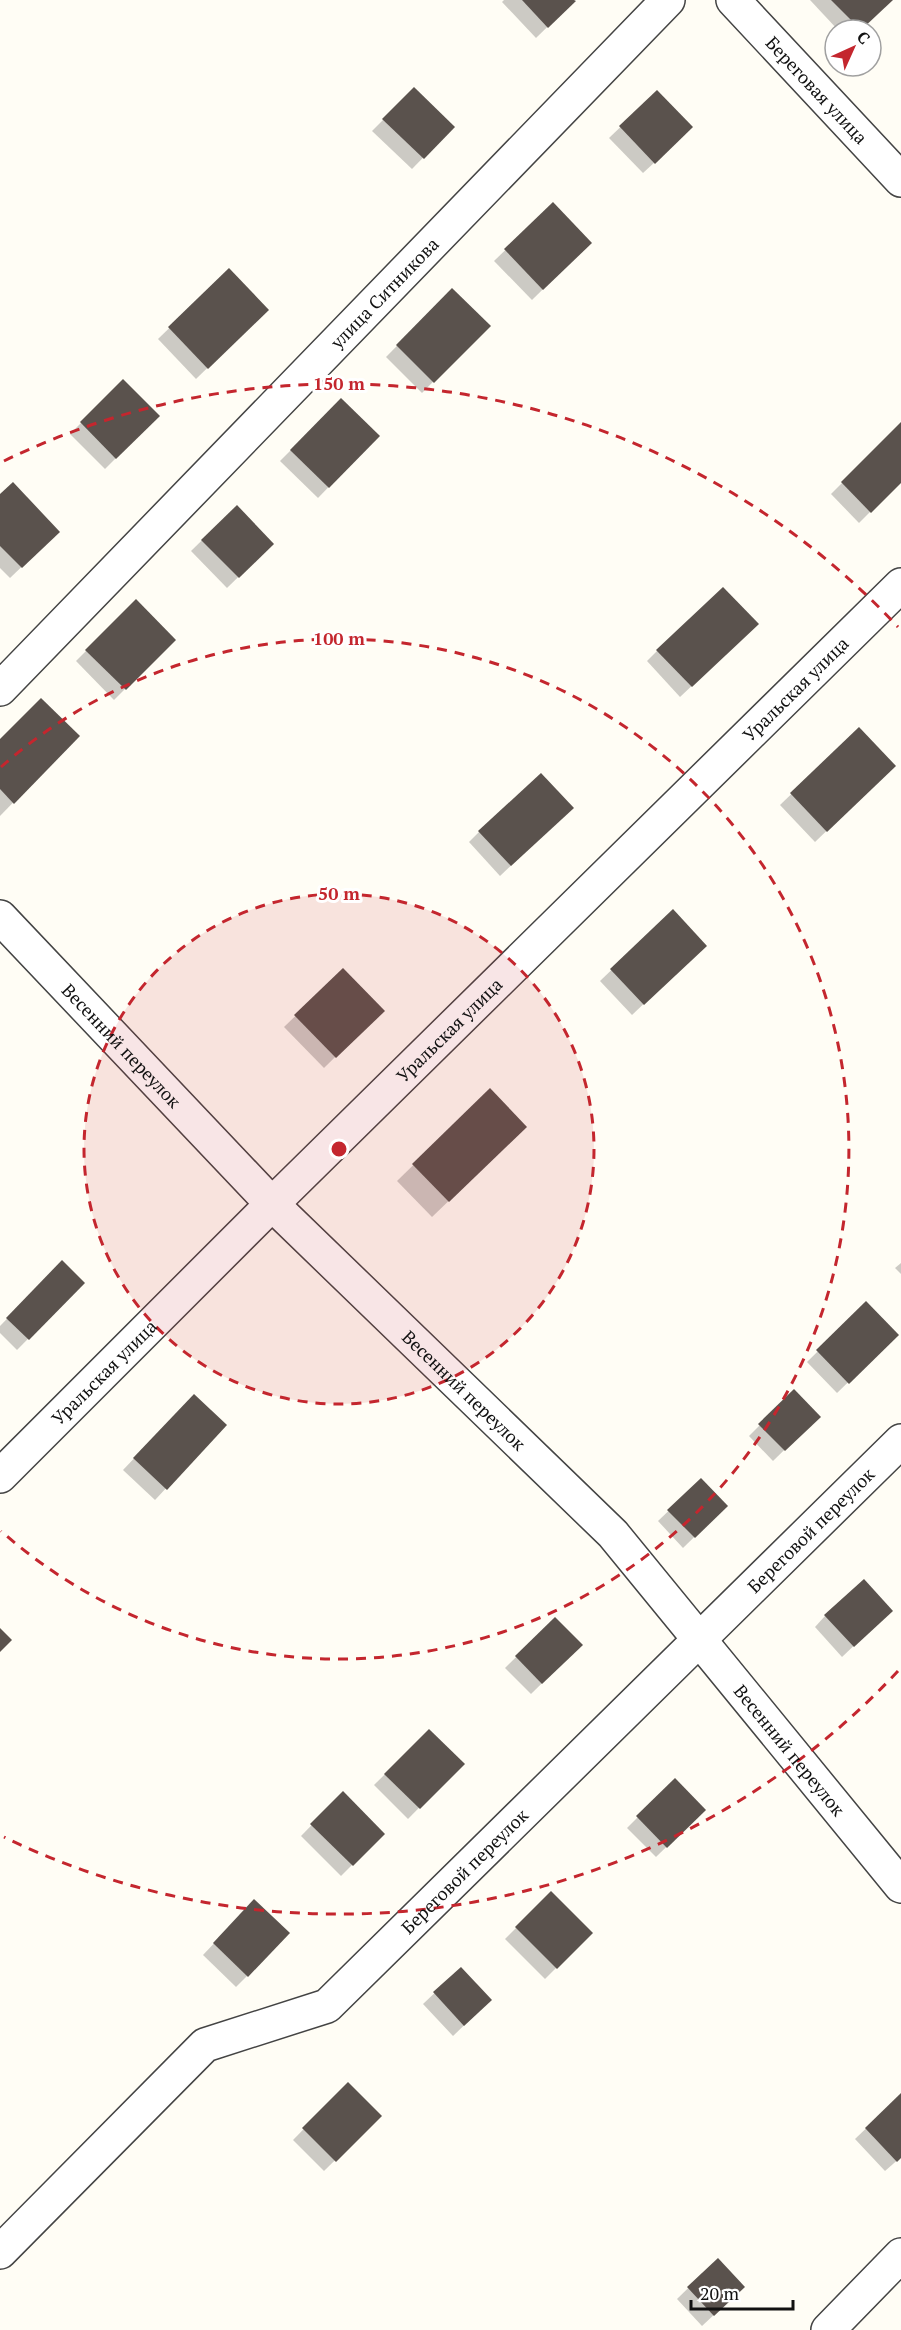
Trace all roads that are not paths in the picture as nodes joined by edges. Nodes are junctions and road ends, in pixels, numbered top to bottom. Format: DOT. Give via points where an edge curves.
graph roads {
  1 [pos="668,0"];
  2 [pos="734,0"];
  3 [pos="901,180"];
  4 [pos="901,585"];
  5 [pos="0,689"];
  6 [pos="0,917"];
  7 [pos="272,1204"];
  8 [pos="901,1441"];
  9 [pos="0,1476"];
  10 [pos="700,1641"];
  11 [pos="901,1886"];
  12 [pos="0,2252"];
  13 [pos="901,2255"];
  14 [pos="828,2330"];
  1 -- 5 [label="street, улица Ситникова"];
  2 -- 3 [label="street, Береговая улица"];
  4 -- 7 [label="street, Уральская улица"];
  6 -- 7 [label="street, Весенний переулок"];
  7 -- 9 [label="street, Уральская улица"];
  7 -- 10 [label="street, Весенний переулок" via="613,1534"];
  8 -- 10 [label="street, Береговой переулок"];
  10 -- 11 [label="street, Весенний переулок"];
  10 -- 12 [label="street, Береговой переулок" via="327,2006 205,2045"];
  13 -- 14 [label="street"];
}
